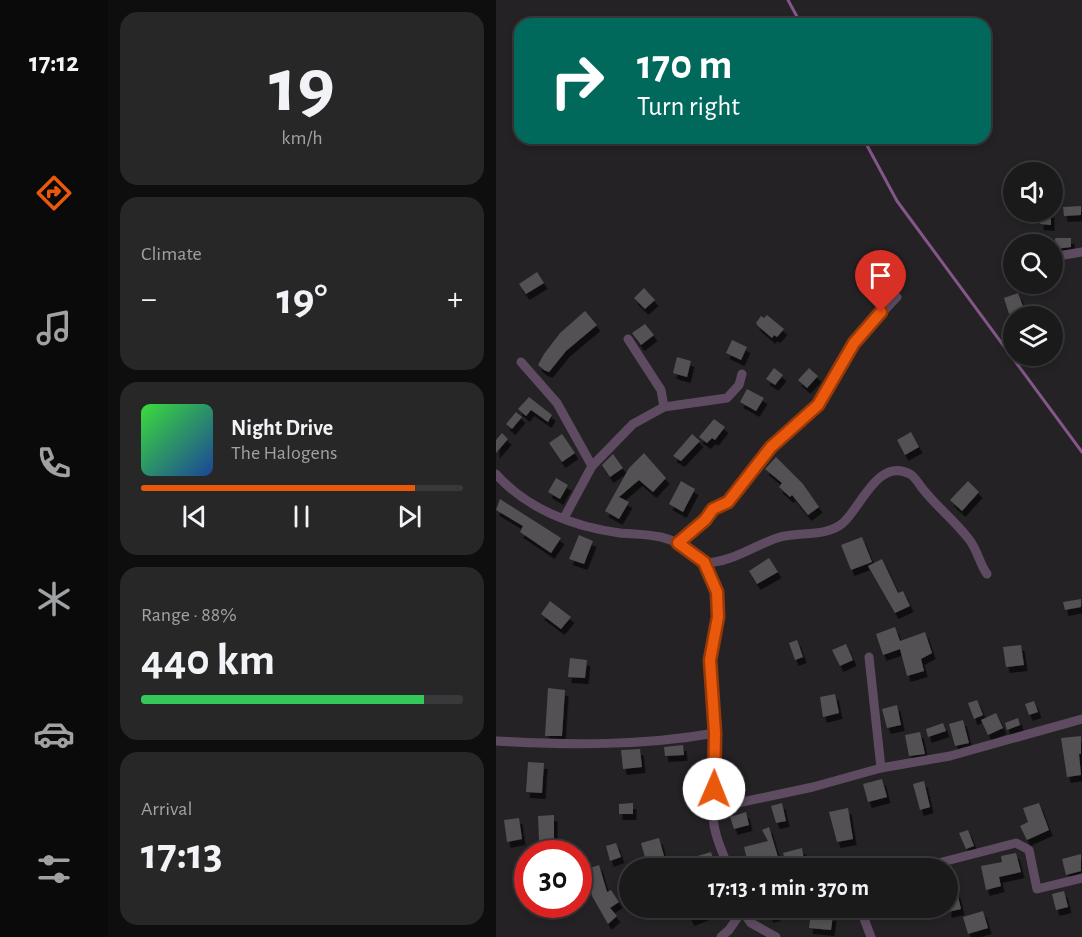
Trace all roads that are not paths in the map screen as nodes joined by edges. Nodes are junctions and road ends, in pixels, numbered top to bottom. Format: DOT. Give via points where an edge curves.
graph roads {
  1 [pos="1081,252"];
  2 [pos="1063,255"];
  3 [pos="897,297"];
  4 [pos="628,339"];
  5 [pos="521,363"];
  6 [pos="742,374"];
  7 [pos="664,406"];
  8 [pos="592,466"];
  9 [pos="496,474"];
  10 [pos="564,518"];
  11 [pos="678,543"];
  12 [pos="704,562"];
  13 [pos="987,574"];
  14 [pos="869,657"];
  15 [pos="1081,719"];
  16 [pos="715,733"];
  17 [pos="496,741"];
  18 [pos="881,768"];
  19 [pos="714,808"];
  20 [pos="724,858"];
  21 [pos="958,858"];
  22 [pos="1081,878"];
  23 [pos="735,918"];
  24 [pos="747,918"];
  25 [pos="864,918"];
  26 [pos="721,937"];
  27 [pos="776,937"];
  28 [pos="871,937"];
  1 -- 2 [label="street"];
  3 -- 11 [label="street" via="854,343 818,405 771,447 728,502 713,509"];
  4 -- 7 [label="street" via="661,390"];
  5 -- 8 [label="street" via="557,403"];
  6 -- 7 [label="street" via="739,385 727,398"];
  7 -- 8 [label="street" via="633,424"];
  8 -- 10 [label="street"];
  9 -- 10 [label="street" via="511,491"];
  10 -- 11 [label="street" via="590,527"];
  11 -- 12 [label="street"];
  12 -- 13 [label="street" via="720,562 778,538 840,525 872,484 897,471 912,475 969,539"];
  12 -- 16 [label="street" via="717,592 718,617 710,660"];
  14 -- 18 [label="street"];
  15 -- 18 [label="street" via="950,756"];
  16 -- 17 [label="street" via="627,742"];
  16 -- 19 [label="street"];
  18 -- 19 [label="street"];
  19 -- 20 [label="street" via="715,833"];
  21 -- 22 [label="street" via="1016,843 1028,850 1037,889"];
  23 -- 26 [label="street"];
  24 -- 27 [label="street"];
  25 -- 28 [label="street"];
}
